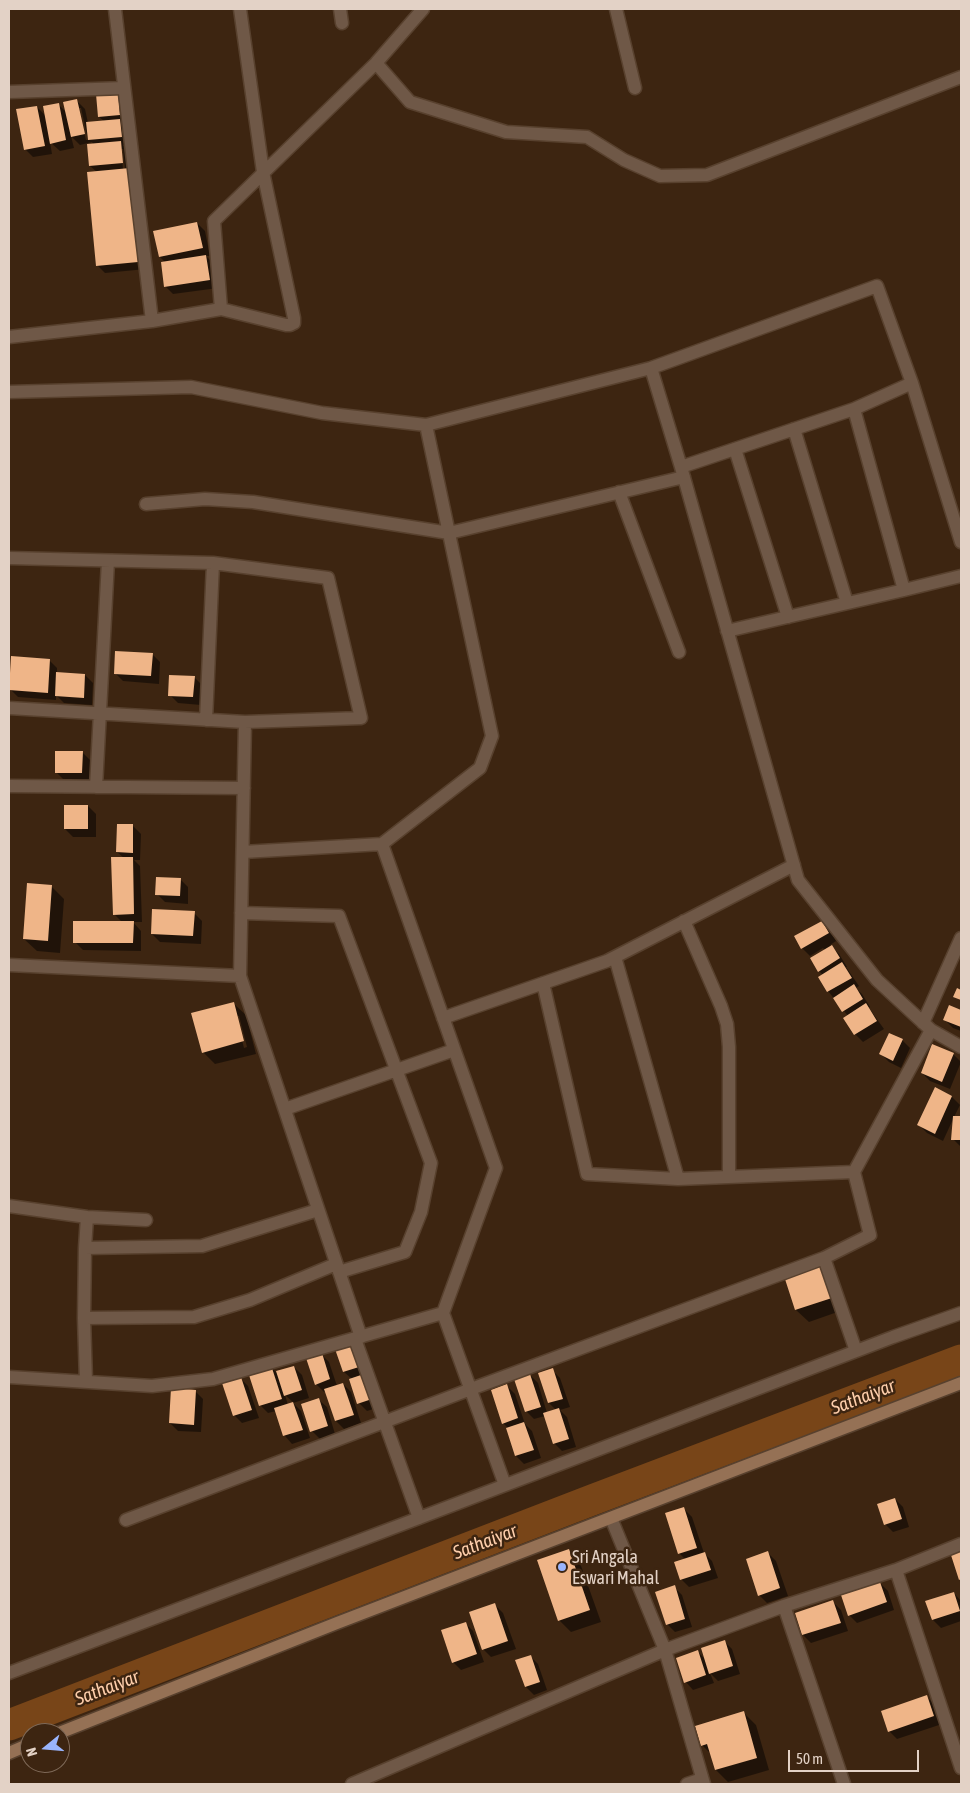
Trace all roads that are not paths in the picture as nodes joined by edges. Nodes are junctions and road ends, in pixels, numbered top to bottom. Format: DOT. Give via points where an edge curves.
graph roads {
  1 [pos="115,9"];
  2 [pos="240,9"];
  3 [pos="340,9"];
  4 [pos="424,9"];
  5 [pos="616,9"];
  6 [pos="342,23"];
  7 [pos="376,64"];
  8 [pos="961,77"];
  9 [pos="124,88"];
  10 [pos="635,88"];
  11 [pos="9,92"];
  12 [pos="263,172"];
  13 [pos="221,309"];
  14 [pos="152,321"];
  15 [pos="9,337"];
  16 [pos="651,368"];
  17 [pos="912,382"];
  18 [pos="9,392"];
  19 [pos="854,409"];
  20 [pos="426,424"];
  21 [pos="794,429"];
  22 [pos="735,449"];
  23 [pos="682,472"];
  24 [pos="619,492"];
  25 [pos="146,504"];
  26 [pos="449,533"];
  27 [pos="961,542"];
  28 [pos="9,558"];
  29 [pos="108,562"];
  30 [pos="213,563"];
  31 [pos="961,576"];
  32 [pos="904,590"];
  33 [pos="847,603"];
  34 [pos="788,617"];
  35 [pos="727,631"];
  36 [pos="680,652"];
  37 [pos="9,708"];
  38 [pos="99,714"];
  39 [pos="206,720"];
  40 [pos="245,722"];
  41 [pos="9,786"];
  42 [pos="96,787"];
  43 [pos="244,788"];
  44 [pos="382,844"];
  45 [pos="242,852"];
  46 [pos="794,865"];
  47 [pos="242,913"];
  48 [pos="684,921"];
  49 [pos="961,938"];
  50 [pos="614,957"];
  51 [pos="9,965"];
  52 [pos="240,976"];
  53 [pos="543,983"];
  54 [pos="443,1018"];
  55 [pos="927,1026"];
  56 [pos="961,1047"];
  57 [pos="454,1050"];
  58 [pos="396,1071"];
  59 [pos="285,1110"];
  60 [pos="854,1172"];
  61 [pos="728,1177"];
  62 [pos="678,1179"];
  63 [pos="9,1206"];
  64 [pos="318,1210"];
  65 [pos="88,1217"];
  66 [pos="146,1220"];
  67 [pos="85,1248"];
  68 [pos="824,1258"];
  69 [pos="338,1268"];
  70 [pos="961,1313"];
  71 [pos="444,1314"];
  72 [pos="84,1318"];
  73 [pos="358,1338"];
  74 [pos="856,1351"];
  75 [pos="9,1377"];
  76 [pos="86,1381"];
  77 [pos="961,1383"];
  78 [pos="471,1389"];
  79 [pos="385,1422"];
  80 [pos="506,1485"];
  81 [pos="420,1518"];
  82 [pos="611,1518"];
  83 [pos="126,1520"];
  84 [pos="961,1544"];
  85 [pos="896,1570"];
  86 [pos="784,1606"];
  87 [pos="665,1650"];
  88 [pos="9,1673"];
  89 [pos="70,1728"];
  90 [pos="961,1768"];
  91 [pos="377,1780"];
  92 [pos="703,1782"];
  93 [pos="352,1784"];
  94 [pos="687,1784"];
  95 [pos="844,1784"];
  1 -- 9 [label="street"];
  2 -- 12 [label="street"];
  3 -- 6 [label="street"];
  4 -- 7 [label="street"];
  5 -- 10 [label="street"];
  7 -- 8 [label="street" via="410,102 506,132 587,137 624,160 660,176 707,175"];
  7 -- 12 [label="street"];
  9 -- 11 [label="street"];
  9 -- 14 [label="street"];
  12 -- 13 [label="street" via="214,221"];
  12 -- 13 [label="street" via="294,323 286,325"];
  13 -- 14 [label="street"];
  14 -- 15 [label="street"];
  16 -- 17 [label="street" via="877,286"];
  16 -- 20 [label="street"];
  16 -- 23 [label="street"];
  17 -- 19 [label="street"];
  17 -- 27 [label="street"];
  18 -- 20 [label="street" via="192,387 322,413"];
  19 -- 21 [label="street"];
  19 -- 32 [label="street"];
  20 -- 26 [label="street"];
  21 -- 22 [label="street"];
  21 -- 33 [label="street"];
  22 -- 23 [label="street"];
  22 -- 34 [label="street"];
  23 -- 24 [label="street"];
  23 -- 35 [label="street"];
  24 -- 26 [label="street"];
  24 -- 36 [label="street"];
  25 -- 26 [label="street" via="205,499 253,502"];
  26 -- 44 [label="street" via="492,736 480,768"];
  28 -- 29 [label="street"];
  29 -- 30 [label="street"];
  29 -- 38 [label="street"];
  30 -- 39 [label="street"];
  30 -- 40 [label="street" via="328,578 360,718"];
  31 -- 32 [label="street"];
  32 -- 33 [label="street"];
  33 -- 34 [label="street"];
  34 -- 35 [label="street"];
  35 -- 46 [label="street"];
  37 -- 38 [label="street"];
  38 -- 39 [label="street"];
  38 -- 42 [label="street"];
  39 -- 40 [label="street"];
  40 -- 43 [label="street"];
  41 -- 42 [label="street"];
  42 -- 43 [label="street"];
  43 -- 45 [label="street"];
  44 -- 45 [label="street"];
  44 -- 54 [label="street"];
  45 -- 47 [label="street"];
  46 -- 48 [label="street"];
  46 -- 55 [label="street" via="798,880 877,980"];
  47 -- 52 [label="street"];
  47 -- 58 [label="street" via="339,916"];
  48 -- 50 [label="street"];
  48 -- 61 [label="street" via="726,1024 729,1047"];
  49 -- 55 [label="street"];
  50 -- 53 [label="street"];
  50 -- 62 [label="street"];
  51 -- 52 [label="street"];
  52 -- 59 [label="street"];
  53 -- 54 [label="street"];
  53 -- 62 [label="street" via="587,1174"];
  54 -- 57 [label="street"];
  55 -- 56 [label="street"];
  55 -- 60 [label="street"];
  57 -- 58 [label="street"];
  57 -- 71 [label="street" via="496,1168"];
  58 -- 59 [label="street"];
  58 -- 69 [label="street" via="430,1164 421,1212 405,1252"];
  59 -- 64 [label="street"];
  60 -- 61 [label="street"];
  60 -- 68 [label="street" via="870,1235"];
  61 -- 62 [label="street"];
  63 -- 65 [label="street"];
  64 -- 67 [label="street" via="202,1246"];
  64 -- 69 [label="street"];
  65 -- 66 [label="street"];
  65 -- 67 [label="street"];
  67 -- 72 [label="street"];
  68 -- 74 [label="street"];
  68 -- 78 [label="street"];
  69 -- 72 [label="street" via="194,1317"];
  69 -- 73 [label="street"];
  70 -- 74 [label="street"];
  71 -- 73 [label="street"];
  71 -- 78 [label="street"];
  72 -- 76 [label="street"];
  73 -- 76 [label="street" via="212,1379 152,1386"];
  73 -- 79 [label="street"];
  74 -- 80 [label="street"];
  75 -- 76 [label="street"];
  77 -- 82 [label="street"];
  78 -- 79 [label="street"];
  78 -- 80 [label="street"];
  79 -- 81 [label="street"];
  79 -- 83 [label="street"];
  80 -- 81 [label="street"];
  81 -- 88 [label="street"];
  82 -- 87 [label="street"];
  82 -- 89 [label="street"];
  84 -- 85 [label="street"];
  85 -- 86 [label="street"];
  85 -- 90 [label="street"];
  86 -- 87 [label="street"];
  86 -- 95 [label="street"];
  87 -- 91 [label="street"];
  87 -- 92 [label="street"];
  91 -- 93 [label="street"];
  92 -- 94 [label="street"];
}
